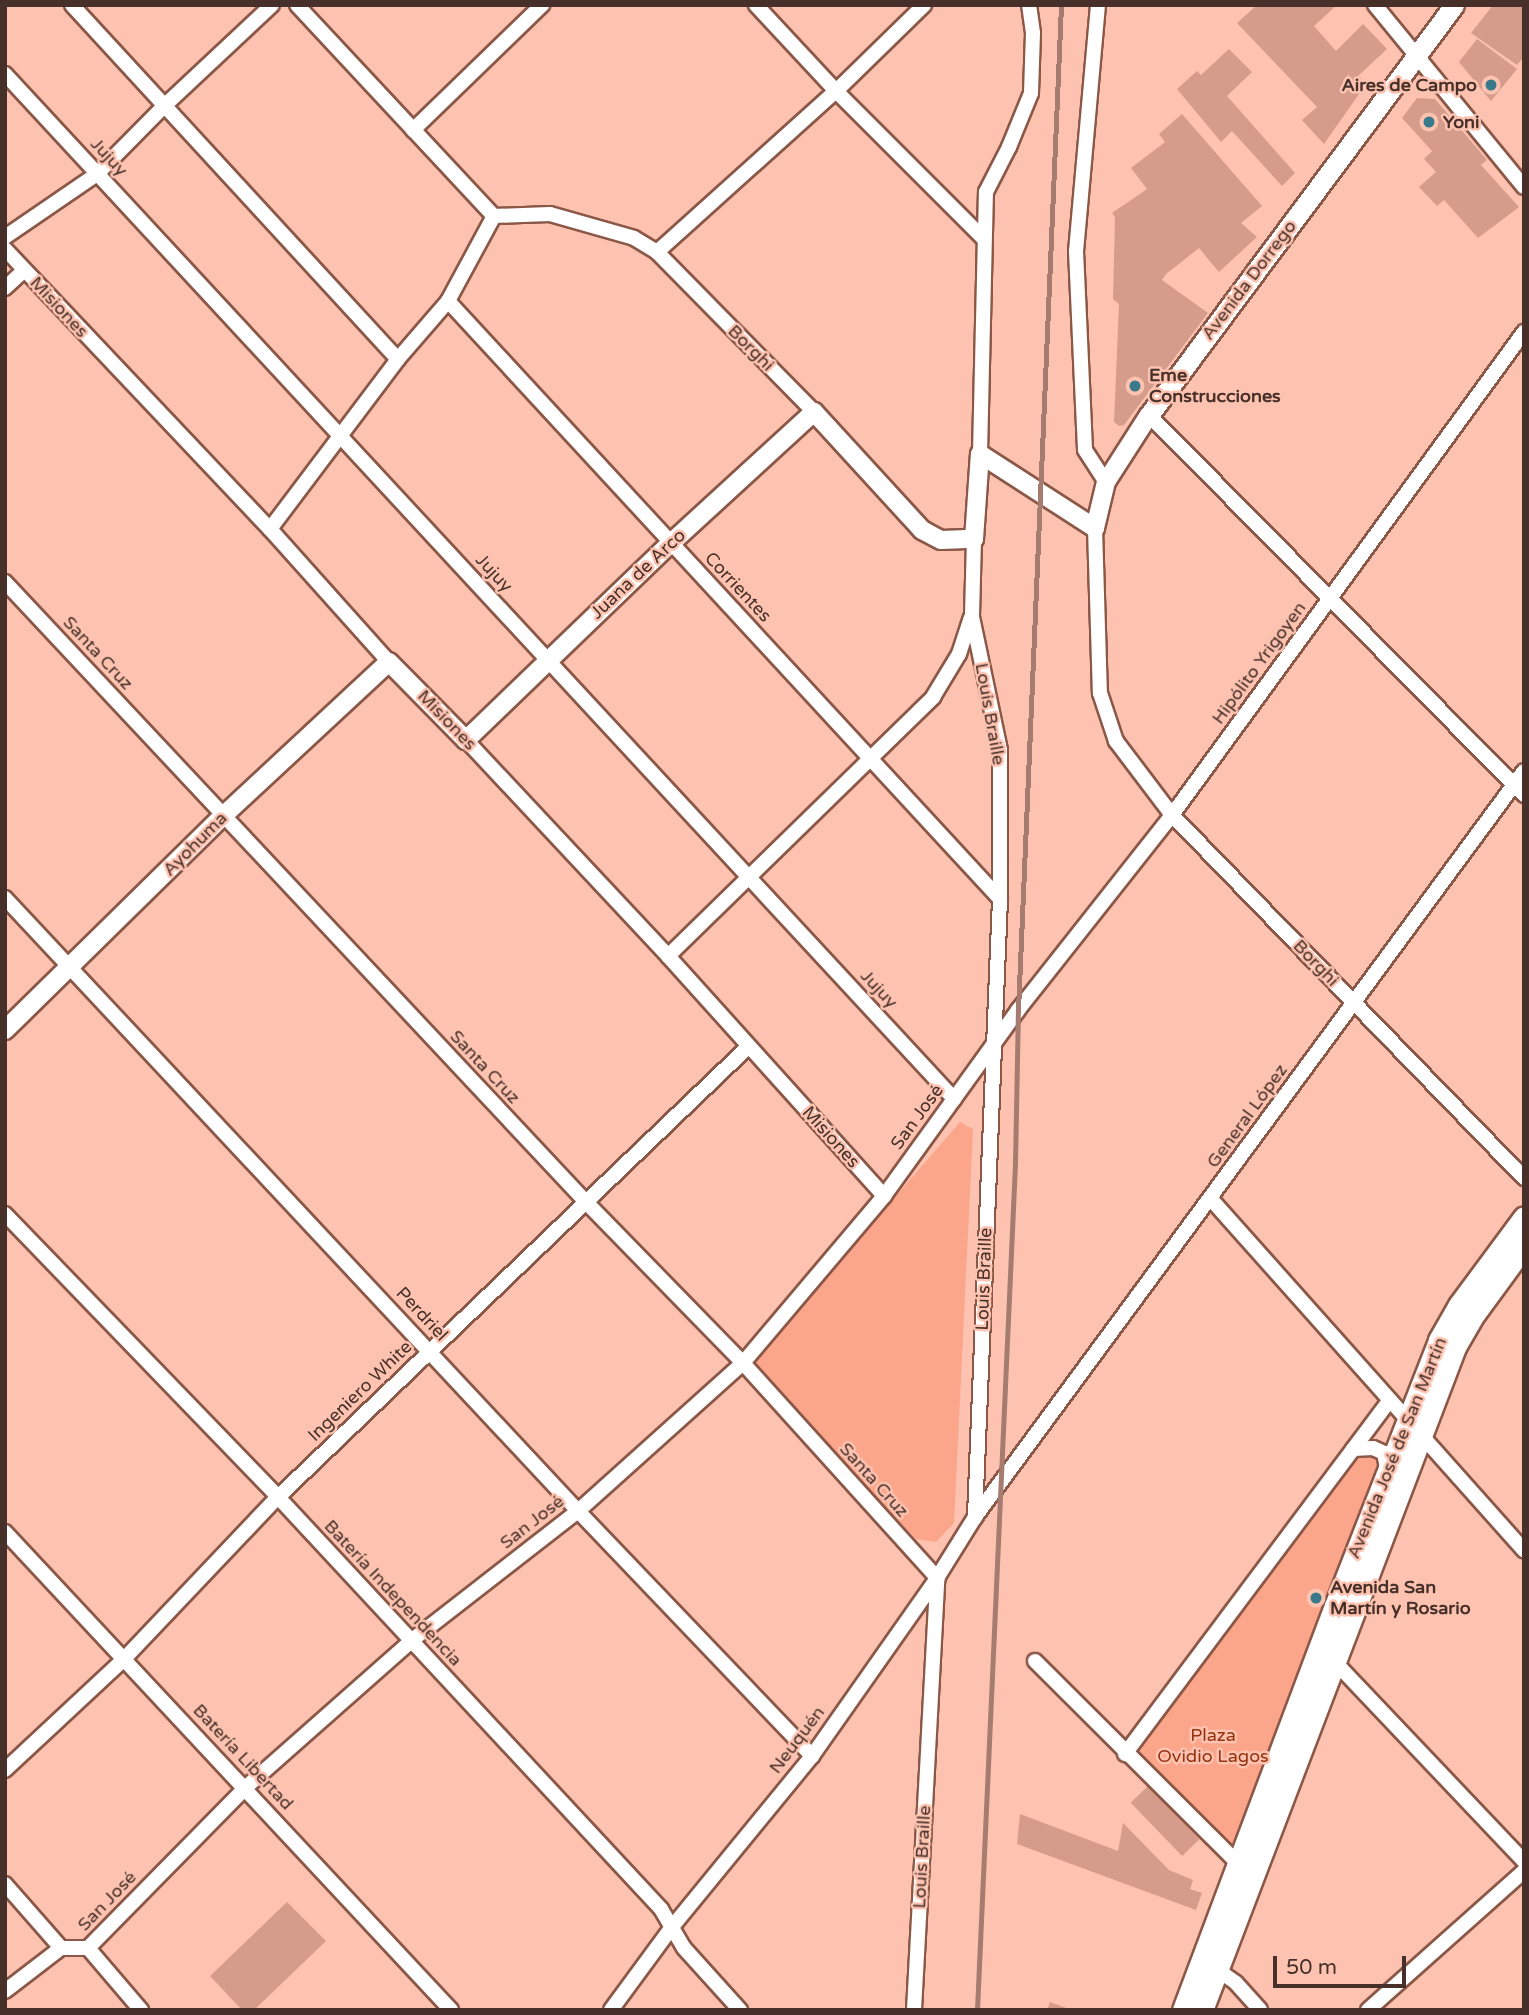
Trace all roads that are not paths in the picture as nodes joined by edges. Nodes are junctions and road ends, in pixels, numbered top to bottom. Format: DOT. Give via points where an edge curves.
graph roads {
  1 [pos="72,5"];
  2 [pos="272,5"];
  3 [pos="297,5"];
  4 [pos="542,5"];
  5 [pos="756,5"];
  6 [pos="925,5"];
  7 [pos="1029,5"];
  8 [pos="1098,5"];
  9 [pos="1375,5"];
  10 [pos="1454,5"];
  11 [pos="1416,56"];
  12 [pos="5,74"];
  13 [pos="836,91"];
  14 [pos="163,107"];
  15 [pos="413,130"];
  16 [pos="97,174"];
  17 [pos="1524,187"];
  18 [pos="494,216"];
  19 [pos="5,237"];
  20 [pos="984,239"];
  21 [pos="5,249"];
  22 [pos="657,252"];
  23 [pos="24,270"];
  24 [pos="5,288"];
  25 [pos="448,301"];
  26 [pos="1524,331"];
  27 [pos="398,359"];
  28 [pos="814,412"];
  29 [pos="1149,415"];
  30 [pos="340,435"];
  31 [pos="980,454"];
  32 [pos="1106,482"];
  33 [pos="1095,528"];
  34 [pos="270,529"];
  35 [pos="974,540"];
  36 [pos="671,542"];
  37 [pos="5,582"];
  38 [pos="1330,599"];
  39 [pos="972,617"];
  40 [pos="548,660"];
  41 [pos="390,662"];
  42 [pos="466,740"];
  43 [pos="1116,741"];
  44 [pos="872,759"];
  45 [pos="1524,771"];
  46 [pos="1519,790"];
  47 [pos="1171,815"];
  48 [pos="223,816"];
  49 [pos="749,876"];
  50 [pos="5,898"];
  51 [pos="1000,899"];
  52 [pos="668,956"];
  53 [pos="70,968"];
  54 [pos="1354,1002"];
  55 [pos="1018,1010"];
  56 [pos="5,1030"];
  57 [pos="993,1045"];
  58 [pos="749,1046"];
  59 [pos="954,1099"];
  60 [pos="1524,1178"];
  61 [pos="884,1196"];
  62 [pos="1210,1198"];
  63 [pos="586,1202"];
  64 [pos="5,1214"];
  65 [pos="1524,1217"];
  66 [pos="1524,1246"];
  67 [pos="430,1350"];
  68 [pos="743,1363"];
  69 [pos="1390,1400"];
  70 [pos="1414,1428"];
  71 [pos="1353,1449"];
  72 [pos="1387,1468"];
  73 [pos="1001,1483"];
  74 [pos="278,1497"];
  75 [pos="578,1511"];
  76 [pos="975,1517"];
  77 [pos="5,1532"];
  78 [pos="1524,1551"];
  79 [pos="937,1578"];
  80 [pos="411,1641"];
  81 [pos="1326,1658"];
  82 [pos="124,1659"];
  83 [pos="1035,1661"];
  84 [pos="1125,1754"];
  85 [pos="811,1756"];
  86 [pos="5,1770"];
  87 [pos="245,1788"];
  88 [pos="1524,1861"];
  89 [pos="1239,1864"];
  90 [pos="1524,1871"];
  91 [pos="5,1884"];
  92 [pos="672,1927"];
  93 [pos="61,1948"];
  94 [pos="88,1948"];
  95 [pos="1210,1965"];
  96 [pos="5,1991"];
  97 [pos="141,2010"];
  98 [pos="451,2010"];
  99 [pos="611,2010"];
  100 [pos="740,2010"];
  101 [pos="914,2010"];
  102 [pos="1183,2010"];
  103 [pos="1202,2010"];
  104 [pos="1260,2010"];
  105 [pos="1368,2010"];
  1 -- 14 [label="street"];
  2 -- 14 [label="street"];
  3 -- 15 [label="street"];
  4 -- 15 [label="street"];
  5 -- 13 [label="street"];
  6 -- 13 [label="street"];
  7 -- 20 [label="street, Louis Braille" via="1031,93 986,192"];
  8 -- 32 [label="street" via="1076,251 1085,450"];
  9 -- 11 [label="street"];
  10 -- 11 [label="main road, Avenida Dorrego"];
  11 -- 17 [label="street"];
  11 -- 29 [label="main road, Avenida Dorrego"];
  12 -- 16 [label="street, Jujuy"];
  13 -- 20 [label="street"];
  13 -- 22 [label="street"];
  14 -- 16 [label="street"];
  14 -- 27 [label="street"];
  15 -- 18 [label="street"];
  16 -- 19 [label="street"];
  16 -- 30 [label="street, Jujuy"];
  18 -- 22 [label="street, Borghi" via="550,214 574,219 634,238"];
  18 -- 25 [label="street"];
  20 -- 31 [label="street, Louis Braille"];
  21 -- 23 [label="street, Misiones"];
  22 -- 28 [label="street, Borghi"];
  23 -- 24 [label="street"];
  23 -- 34 [label="street, Misiones"];
  25 -- 27 [label="street"];
  25 -- 36 [label="street, Corrientes"];
  26 -- 38 [label="street, Hipólito Yrigoyen"];
  27 -- 30 [label="street"];
  28 -- 35 [label="street, Borghi" via="922,530 941,540"];
  28 -- 36 [label="street, Juana de Arco"];
  29 -- 32 [label="street, Avenida Dorrego"];
  29 -- 38 [label="street"];
  30 -- 34 [label="street"];
  30 -- 40 [label="street, Jujuy"];
  31 -- 33 [label="street"];
  31 -- 35 [label="street, Louis Braille"];
  32 -- 33 [label="street, Avenida Dorrego"];
  33 -- 43 [label="street, Avenida Dorrego" via="1100,693"];
  34 -- 41 [label="street, Misiones"];
  35 -- 39 [label="street, Louis Braille"];
  36 -- 40 [label="street, Juana de Arco"];
  36 -- 44 [label="street, Corrientes"];
  37 -- 48 [label="street, Santa Cruz"];
  38 -- 46 [label="street"];
  38 -- 47 [label="street, Hipólito Yrigoyen"];
  39 -- 44 [label="street" via="959,654 933,697"];
  39 -- 51 [label="street, Louis Braille" via="1000,750"];
  40 -- 42 [label="street, Juana de Arco"];
  40 -- 49 [label="street, Jujuy"];
  41 -- 42 [label="street, Misiones"];
  41 -- 48 [label="street, Ayohuma"];
  42 -- 52 [label="street, Misiones"];
  43 -- 47 [label="street, Borghi"];
  44 -- 49 [label="street"];
  44 -- 51 [label="street, Corrientes"];
  45 -- 46 [label="street, General López"];
  46 -- 54 [label="street, General López"];
  47 -- 54 [label="street, Borghi"];
  47 -- 55 [label="street, Hipólito Yrigoyen"];
  48 -- 53 [label="street, Ayohuma"];
  48 -- 63 [label="street, Santa Cruz"];
  49 -- 52 [label="street"];
  49 -- 59 [label="street, Jujuy"];
  50 -- 53 [label="street, Perdriel"];
  51 -- 57 [label="street, Louis Braille"];
  52 -- 58 [label="street, Misiones"];
  53 -- 56 [label="street, Ayohuma"];
  53 -- 67 [label="street, Perdriel"];
  54 -- 60 [label="street, Borghi"];
  54 -- 62 [label="street, General López"];
  55 -- 57 [label="street, San José"];
  57 -- 59 [label="street, San José"];
  57 -- 76 [label="street, Louis Braille"];
  58 -- 61 [label="street, Misiones"];
  58 -- 63 [label="street, Ingeniero White"];
  59 -- 61 [label="street, San José"];
  61 -- 68 [label="street, San José"];
  62 -- 69 [label="street"];
  62 -- 73 [label="street, General López"];
  63 -- 67 [label="street, Ingeniero White"];
  63 -- 68 [label="street, Santa Cruz"];
  64 -- 74 [label="street, Batería Independencia"];
  65 -- 70 [label="main road, Avenida José de San Martín" via="1447,1324"];
  66 -- 70 [label="main road, Avenida José de San Martín" via="1463,1331"];
  67 -- 74 [label="street, Ingeniero White"];
  67 -- 75 [label="street, Perdriel"];
  68 -- 75 [label="street, San José"];
  68 -- 79 [label="street, Santa Cruz"];
  69 -- 70 [label="street"];
  69 -- 71 [label="street"];
  70 -- 72 [label="main road, Avenida José de San Martín"];
  70 -- 78 [label="street"];
  70 -- 81 [label="main road, Avenida José de San Martín"];
  71 -- 72 [label="street" via="1373,1448 1384,1453"];
  71 -- 84 [label="street"];
  72 -- 81 [label="main road, Avenida José de San Martín"];
  73 -- 76 [label="street, Neuquén"];
  74 -- 80 [label="street, Batería Independencia"];
  74 -- 82 [label="street, Ingeniero White"];
  75 -- 80 [label="street, San José"];
  75 -- 85 [label="street, Perdriel"];
  76 -- 79 [label="street, Neuquén"];
  77 -- 82 [label="street, Batería Libertad"];
  79 -- 85 [label="street, Neuquén"];
  79 -- 101 [label="street, Louis Braille"];
  80 -- 87 [label="street, San José"];
  80 -- 92 [label="street, Batería Independencia" via="661,1909"];
  81 -- 88 [label="street"];
  81 -- 89 [label="main road, Avenida José de San Martín"];
  81 -- 95 [label="main road, Avenida José de San Martín"];
  82 -- 86 [label="street, Ingeniero White"];
  82 -- 87 [label="street, Batería Libertad"];
  83 -- 84 [label="street"];
  84 -- 89 [label="street"];
  85 -- 92 [label="street, Neuquén"];
  87 -- 94 [label="street, San José"];
  87 -- 98 [label="street, Batería Libertad"];
  89 -- 95 [label="main road, Avenida José de San Martín"];
  90 -- 105 [label="street"];
  91 -- 93 [label="street"];
  92 -- 99 [label="street, Neuquén"];
  92 -- 100 [label="street, Batería Independencia" via="684,1948"];
  93 -- 94 [label="street, San José"];
  93 -- 96 [label="street"];
  94 -- 97 [label="street"];
  95 -- 102 [label="main road, Avenida José de San Martín"];
  95 -- 103 [label="main road, Avenida José de San Martín"];
  95 -- 104 [label="street"];
}
